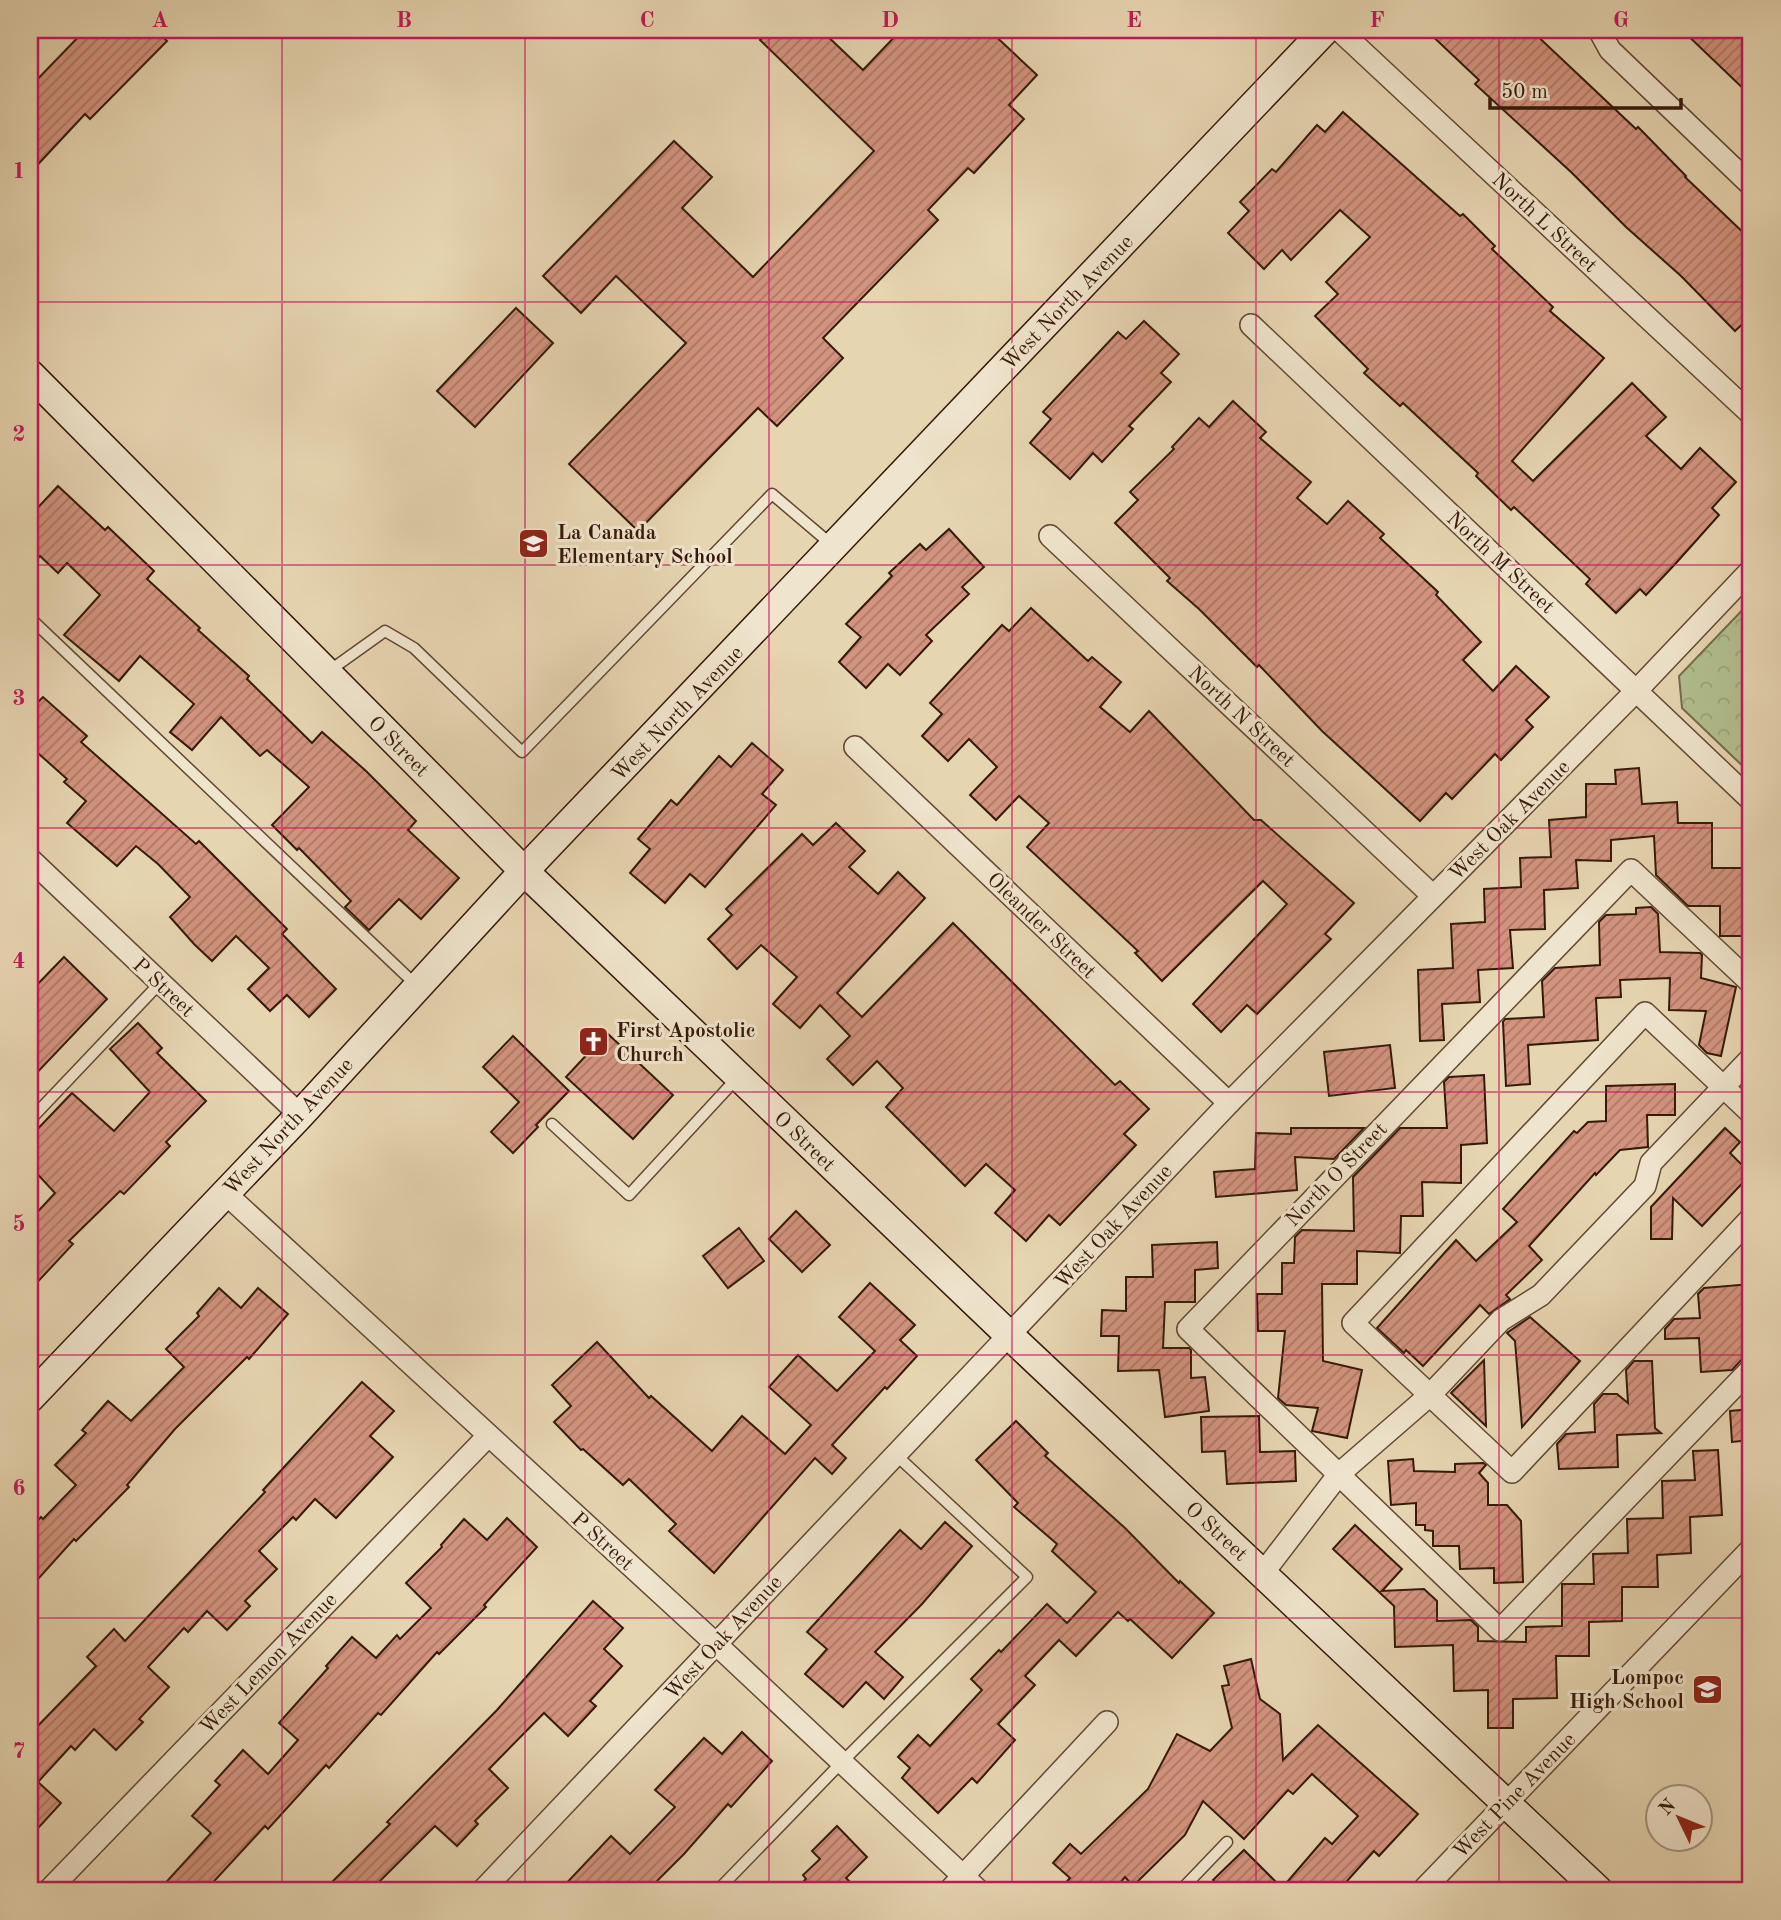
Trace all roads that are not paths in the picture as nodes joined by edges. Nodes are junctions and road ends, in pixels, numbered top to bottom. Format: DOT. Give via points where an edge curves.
graph roads {
  1 [pos="1325,30"];
  2 [pos="1339,30"];
  3 [pos="1599,30"];
  4 [pos="1751,185"];
  5 [pos="1251,324"];
  6 [pos="30,374"];
  7 [pos="1751,414"];
  8 [pos="1050,536"];
  9 [pos="835,547"];
  10 [pos="1751,570"];
  11 [pos="30,618"];
  12 [pos="326,672"];
  13 [pos="1637,690"];
  14 [pos="855,747"];
  15 [pos="1751,800"];
  16 [pos="33,870"];
  17 [pos="524,872"];
  18 [pos="1433,896"];
  19 [pos="160,982"];
  20 [pos="1751,983"];
  21 [pos="418,986"];
  22 [pos="1751,1058"];
  23 [pos="738,1077"];
  24 [pos="1724,1087"];
  25 [pos="1229,1103"];
  26 [pos="1751,1113"];
  27 [pos="300,1115"];
  28 [pos="30,1120"];
  29 [pos="552,1124"];
  30 [pos="226,1193"];
  31 [pos="1751,1218"];
  32 [pos="1009,1335"];
  33 [pos="1751,1369"];
  34 [pos="1430,1395"];
  35 [pos="30,1398"];
  36 [pos="488,1436"];
  37 [pos="895,1454"];
  38 [pos="1339,1474"];
  39 [pos="1751,1549"];
  40 [pos="1262,1573"];
  41 [pos="716,1644"];
  42 [pos="1107,1722"];
  43 [pos="841,1763"];
  44 [pos="1508,1803"];
  45 [pos="1227,1842"];
  46 [pos="964,1886"];
  47 [pos="48,1890"];
  48 [pos="483,1890"];
  49 [pos="718,1890"];
  50 [pos="1181,1890"];
  51 [pos="1423,1890"];
  52 [pos="1598,1890"];
  1 -- 9 [label="street, West North Avenue"];
  2 -- 7 [label="street, North L Street"];
  3 -- 4 [label="street" via="1610,50"];
  5 -- 13 [label="street, North M Street"];
  6 -- 12 [label="street, O Street"];
  8 -- 18 [label="street, North N Street"];
  9 -- 12 [label="lane" via="772,494 522,752 414,648 385,631"];
  9 -- 17 [label="street, West North Avenue"];
  10 -- 13 [label="street, West Oak Avenue"];
  11 -- 21 [label="lane"];
  12 -- 17 [label="street, O Street"];
  13 -- 15 [label="street, North M Street"];
  13 -- 18 [label="street, West Oak Avenue"];
  14 -- 25 [label="street, Oleander Street"];
  16 -- 19 [label="street, P Street"];
  17 -- 21 [label="street, West North Avenue"];
  17 -- 23 [label="street, O Street"];
  18 -- 25 [label="street, West Oak Avenue"];
  19 -- 27 [label="street, P Street"];
  19 -- 28 [label="lane"];
  20 -- 38 [label="street, North O Street" via="1631,870 1188,1329"];
  21 -- 27 [label="street, West North Avenue"];
  22 -- 24 [label="street"];
  23 -- 29 [label="lane" via="629,1195"];
  23 -- 32 [label="street, O Street"];
  24 -- 26 [label="street"];
  24 -- 34 [label="street" via="1651,1163 1645,1186 1562,1273 1541,1295 1501,1320"];
  24 -- 34 [label="street" via="1645,1013 1353,1323"];
  25 -- 32 [label="street, West Oak Avenue"];
  27 -- 30 [label="street, West North Avenue"];
  30 -- 35 [label="street, West North Avenue"];
  30 -- 36 [label="street, P Street"];
  31 -- 34 [label="street" via="1512,1472"];
  32 -- 37 [label="street, West Oak Avenue"];
  32 -- 40 [label="street, O Street"];
  33 -- 38 [label="street, North O Street" via="1500,1630"];
  34 -- 38 [label="street"];
  36 -- 41 [label="street, P Street"];
  36 -- 47 [label="street, West Lemon Avenue"];
  37 -- 41 [label="street, West Oak Avenue"];
  37 -- 43 [label="lane" via="1027,1577"];
  38 -- 40 [label="street"];
  39 -- 44 [label="street, West Pine Avenue"];
  40 -- 44 [label="street, O Street"];
  41 -- 43 [label="street, P Street"];
  41 -- 48 [label="street, West Oak Avenue"];
  42 -- 46 [label="street"];
  43 -- 46 [label="street, P Street"];
  43 -- 49 [label="lane"];
  44 -- 51 [label="street, West Pine Avenue"];
  44 -- 52 [label="street, O Street"];
  45 -- 50 [label="lane"];
}
